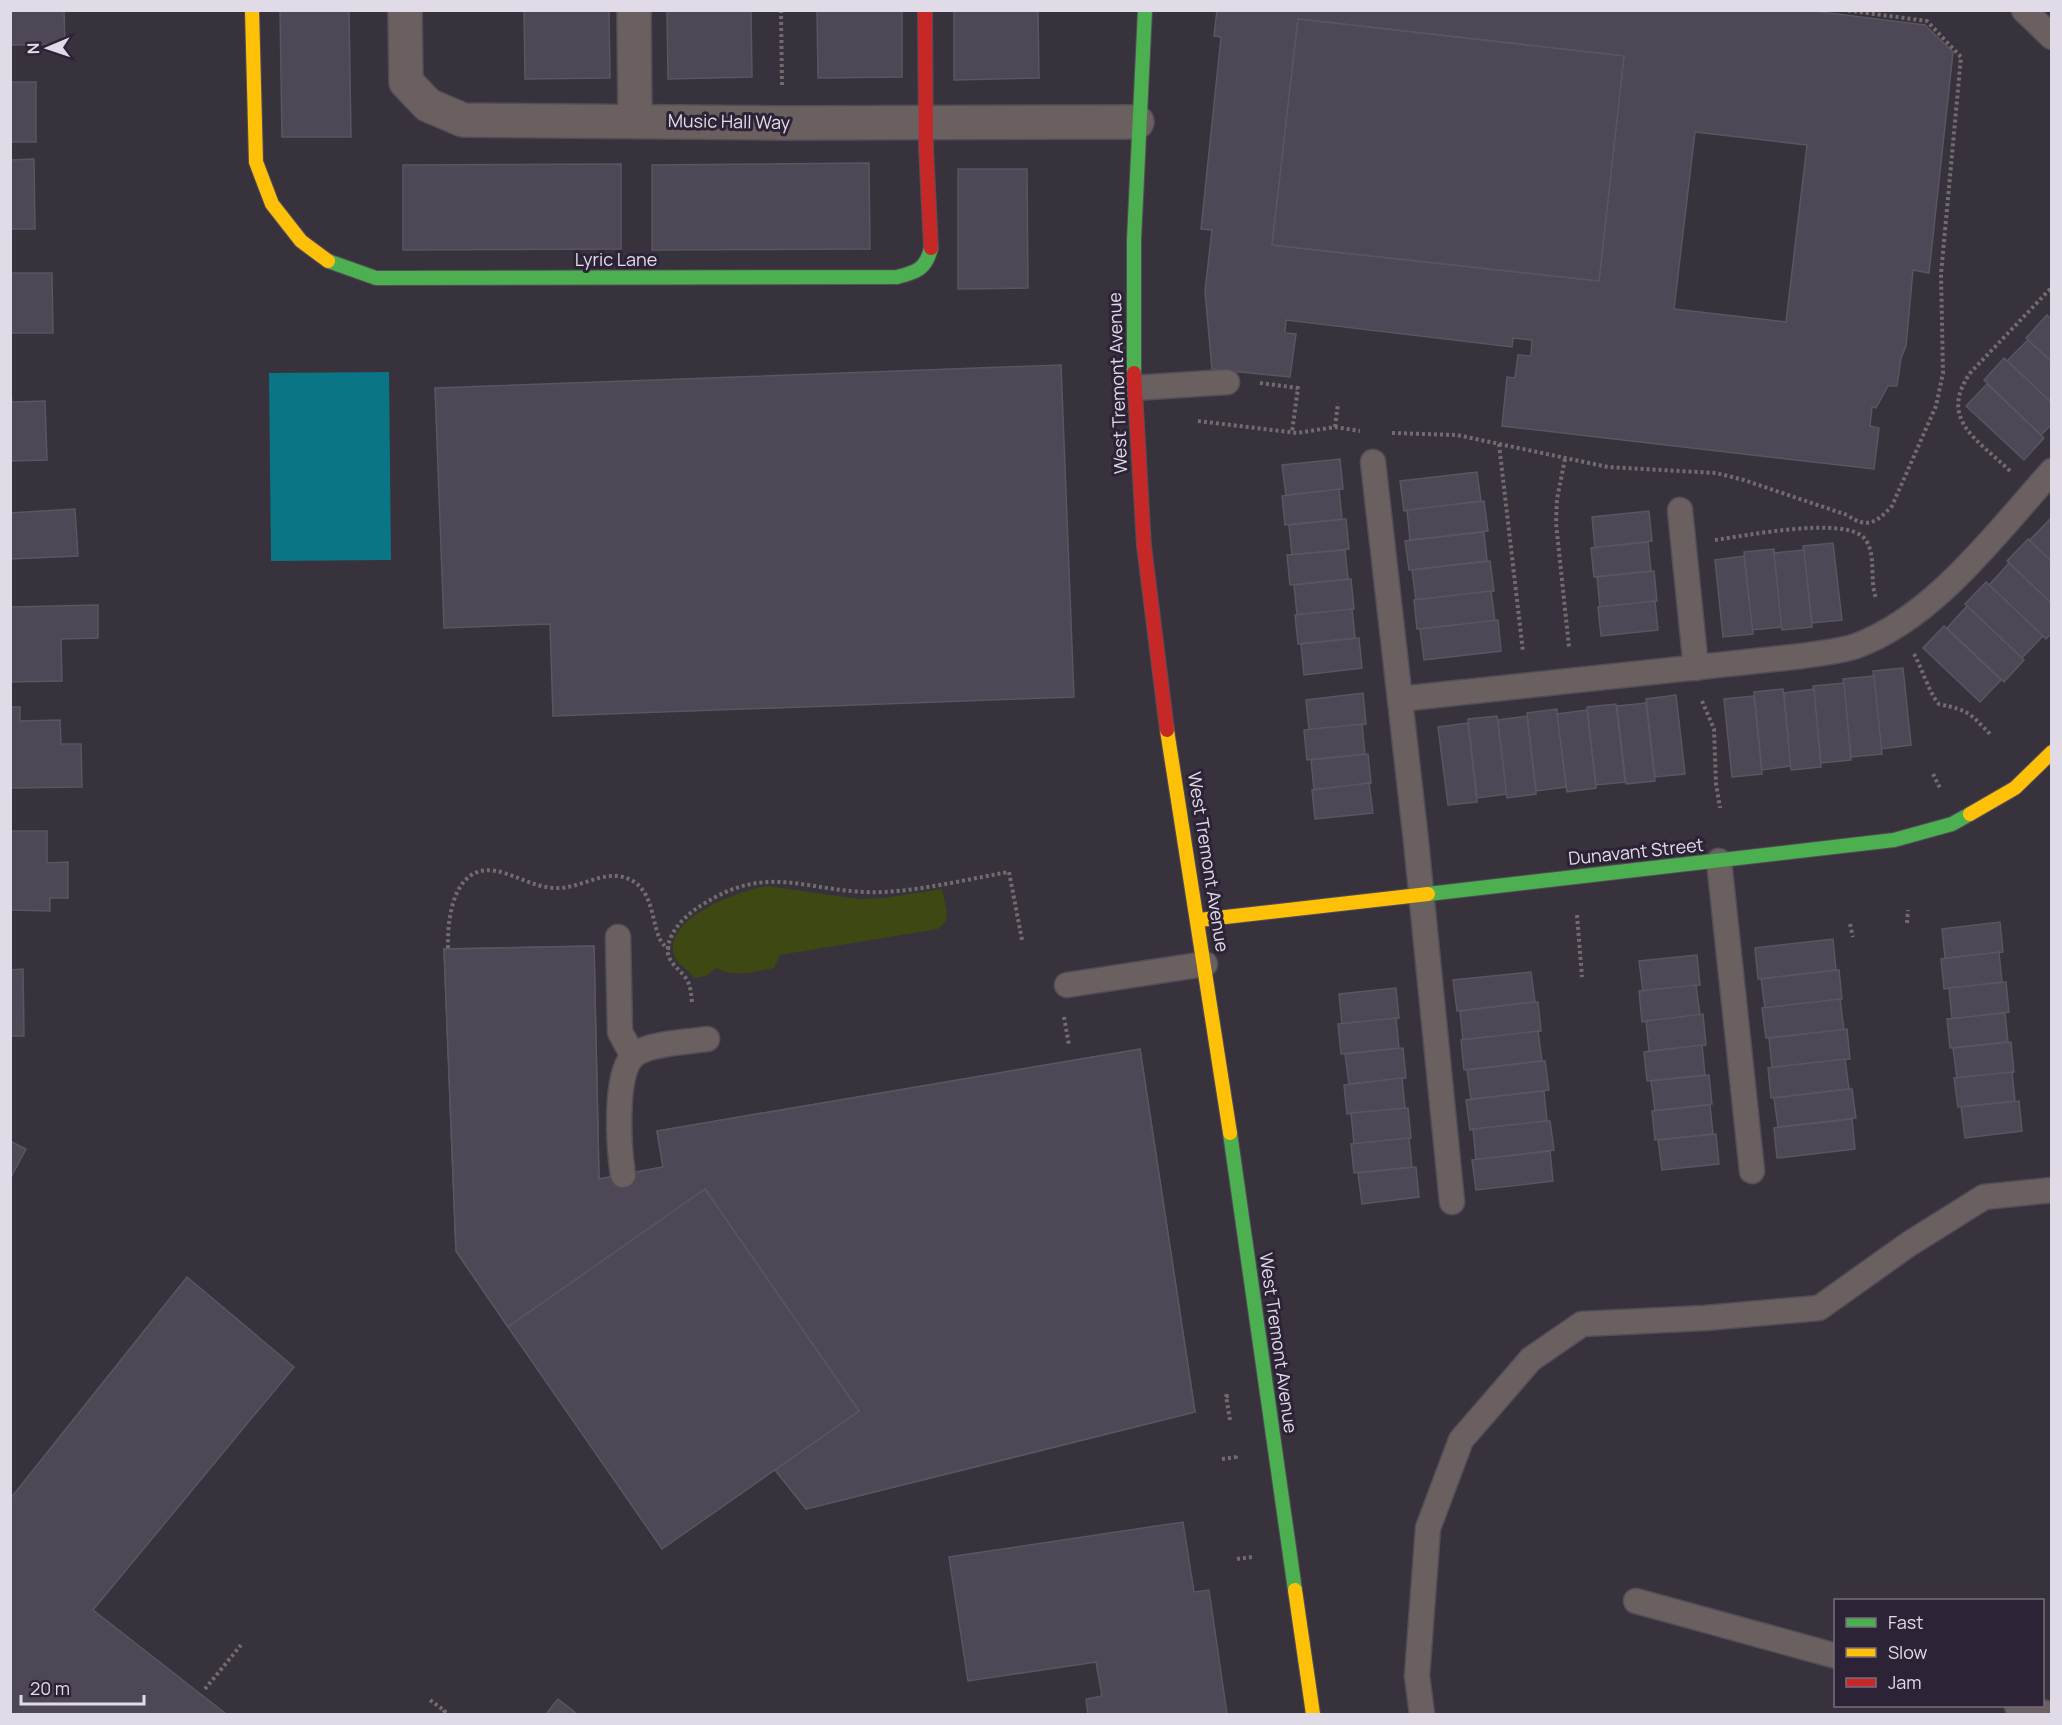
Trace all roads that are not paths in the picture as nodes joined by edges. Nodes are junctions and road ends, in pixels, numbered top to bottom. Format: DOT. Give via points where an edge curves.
graph roads {
  1 [pos="252,10"];
  2 [pos="405,10"];
  3 [pos="634,10"];
  4 [pos="925,10"];
  5 [pos="1145,10"];
  6 [pos="2024,10"];
  7 [pos="2050,33"];
  8 [pos="635,121"];
  9 [pos="926,122"];
  10 [pos="1137,122"];
  11 [pos="1227,382"];
  12 [pos="1134,388"];
  13 [pos="1373,462"];
  14 [pos="2052,471"];
  15 [pos="1680,510"];
  16 [pos="1696,668"];
  17 [pos="1400,699"];
  18 [pos="2052,752"];
  19 [pos="1719,861"];
  20 [pos="1421,893"];
  21 [pos="1199,920"];
  22 [pos="618,937"];
  23 [pos="1205,964"];
  24 [pos="1067,985"];
  25 [pos="707,1039"];
  26 [pos="633,1056"];
  27 [pos="1752,1171"];
  28 [pos="623,1175"];
  29 [pos="2052,1190"];
  30 [pos="1452,1202"];
  31 [pos="1636,1601"];
  32 [pos="1834,1655"];
  33 [pos="2021,1707"];
  34 [pos="1313,1714"];
  35 [pos="1422,1714"];
  36 [pos="2050,1714"];
  1 -- 9 [label="street, Lyric Lane" via="256,162 272,204 301,241 332,264 376,278 897,277 914,273 928,262 932,245"];
  2 -- 8 [label="street, Music Hall Way" via="406,82 428,105 463,120"];
  3 -- 8 [label="street"];
  4 -- 9 [label="street, Lyric Lane"];
  5 -- 10 [label="street, West Tremont Avenue"];
  6 -- 7 [label="lane"];
  8 -- 9 [label="street, Music Hall Way"];
  9 -- 10 [label="street, Music Hall Way"];
  10 -- 12 [label="street, West Tremont Avenue" via="1132,259"];
  11 -- 12 [label="lane"];
  12 -- 21 [label="street, West Tremont Avenue" via="1151,621"];
  13 -- 17 [label="lane"];
  14 -- 16 [label="lane" via="1974,558 1895,627 1855,647"];
  15 -- 16 [label="lane"];
  16 -- 17 [label="lane"];
  17 -- 20 [label="lane"];
  18 -- 19 [label="street, Dunavant Street" via="2015,788 1952,824 1894,840"];
  19 -- 20 [label="street, Dunavant Street"];
  19 -- 27 [label="lane"];
  20 -- 21 [label="street, Dunavant Street"];
  20 -- 30 [label="lane"];
  21 -- 23 [label="street, West Tremont Avenue"];
  22 -- 26 [label="lane" via="620,1032"];
  23 -- 24 [label="lane"];
  23 -- 34 [label="street, West Tremont Avenue"];
  25 -- 26 [label="lane" via="650,1048"];
  26 -- 28 [label="lane" via="625,1069 618,1125"];
  29 -- 35 [label="lane" via="1984,1197 1819,1308 1582,1324 1531,1359 1461,1440 1428,1528 1417,1676"];
  31 -- 32 [label="lane"];
  33 -- 36 [label="lane"];
}
